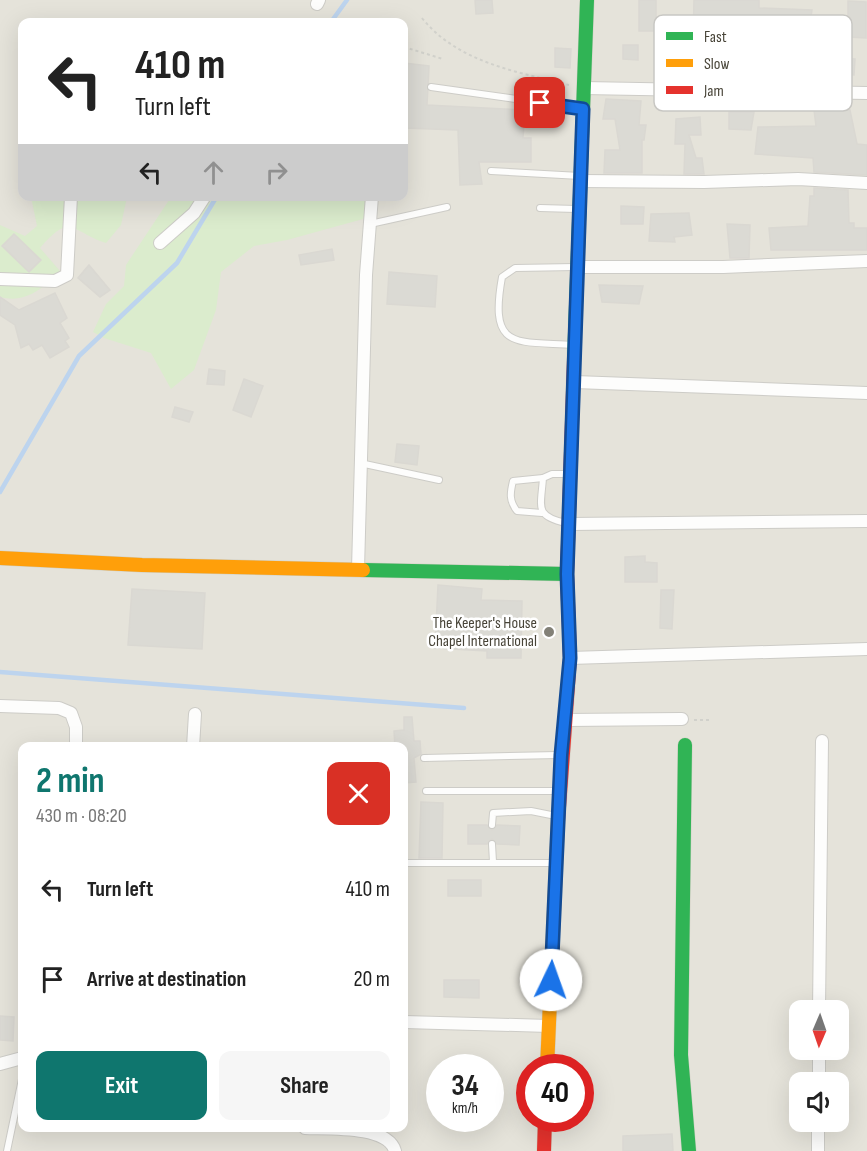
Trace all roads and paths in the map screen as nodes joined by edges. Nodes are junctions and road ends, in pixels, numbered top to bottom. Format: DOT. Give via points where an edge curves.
graph roads {
  1 [pos="587,0"];
  2 [pos="422,18"];
  3 [pos="408,48"];
  4 [pos="443,59"];
  5 [pos="431,87"];
  6 [pos="584,88"];
  7 [pos="654,89"];
  8 [pos="852,93"];
  9 [pos="867,93"];
  10 [pos="583,109"];
  11 [pos="491,171"];
  12 [pos="581,178"];
  13 [pos="867,183"];
  14 [pos="71,201"];
  15 [pos="202,201"];
  16 [pos="372,201"];
  17 [pos="447,207"];
  18 [pos="540,208"];
  19 [pos="580,210"];
  20 [pos="370,224"];
  21 [pos="160,243"];
  22 [pos="867,261"];
  23 [pos="579,267"];
  24 [pos="0,279"];
  25 [pos="576,345"];
  26 [pos="575,382"];
  27 [pos="867,393"];
  28 [pos="360,463"];
  29 [pos="572,473"];
  30 [pos="543,478"];
  31 [pos="439,480"];
  32 [pos="542,513"];
  33 [pos="867,521"];
  34 [pos="570,524"];
  35 [pos="0,558"];
  36 [pos="358,569"];
  37 [pos="567,574"];
  38 [pos="867,649"];
  39 [pos="570,658"];
  40 [pos="0,706"];
  41 [pos="195,714"];
  42 [pos="682,719"];
  43 [pos="566,720"];
  44 [pos="822,741"];
  45 [pos="75,742"];
  46 [pos="193,742"];
  47 [pos="685,745"];
  48 [pos="561,755"];
  49 [pos="424,758"];
  50 [pos="426,791"];
  51 [pos="560,791"];
  52 [pos="559,817"];
  53 [pos="492,825"];
  54 [pos="492,844"];
  55 [pos="493,862"];
  56 [pos="408,863"];
  57 [pos="557,863"];
  58 [pos="819,1000"];
  59 [pos="408,1022"];
  60 [pos="549,1026"];
  61 [pos="548,1054"];
  62 [pos="18,1059"];
  63 [pos="0,1064"];
  64 [pos="18,1098"];
  65 [pos="369,1132"];
  66 [pos="545,1132"];
  67 [pos="818,1132"];
  68 [pos="7,1151"];
  69 [pos="395,1151"];
  70 [pos="544,1151"];
  71 [pos="689,1151"];
  72 [pos="818,1151"];
  1 -- 6 [label="street"];
  2 -- 6 [label="path" via="454,48 510,70"];
  3 -- 4 [label="path"];
  5 -- 10 [label="lane"];
  6 -- 7 [label="street"];
  6 -- 10 [label="street"];
  8 -- 9 [label="street"];
  10 -- 12 [label="street"];
  11 -- 12 [label="lane"];
  12 -- 13 [label="street"];
  12 -- 19 [label="street"];
  14 -- 24 [label="street" via="67,275 55,281"];
  15 -- 21 [label="street" via="195,213"];
  16 -- 20 [label="street"];
  17 -- 20 [label="lane"];
  18 -- 19 [label="lane"];
  19 -- 23 [label="street"];
  20 -- 28 [label="street"];
  22 -- 23 [label="street"];
  23 -- 25 [label="street"];
  23 -- 25 [label="lane" via="515,268 502,277 500,286 500,329 505,336 522,342"];
  25 -- 26 [label="street"];
  26 -- 27 [label="street"];
  26 -- 29 [label="street"];
  28 -- 31 [label="lane"];
  28 -- 36 [label="street"];
  29 -- 30 [label="lane"];
  29 -- 34 [label="street"];
  30 -- 32 [label="lane"];
  30 -- 32 [label="lane" via="513,481 510,495 517,511"];
  32 -- 34 [label="lane" via="547,519"];
  33 -- 34 [label="street"];
  34 -- 37 [label="street"];
  35 -- 36 [label="street" via="198,568"];
  36 -- 37 [label="street"];
  37 -- 39 [label="street"];
  38 -- 39 [label="street"];
  39 -- 43 [label="street"];
  40 -- 45 [label="street" via="59,708 71,713"];
  41 -- 46 [label="street"];
  42 -- 43 [label="street"];
  43 -- 48 [label="street"];
  44 -- 58 [label="street"];
  47 -- 71 [label="street" via="681,1055"];
  48 -- 49 [label="lane"];
  48 -- 51 [label="street"];
  50 -- 51 [label="lane"];
  51 -- 52 [label="street"];
  52 -- 53 [label="lane" via="531,811 493,813"];
  52 -- 57 [label="street"];
  54 -- 55 [label="lane"];
  55 -- 56 [label="lane"];
  55 -- 57 [label="lane"];
  57 -- 60 [label="street"];
  59 -- 60 [label="street"];
  60 -- 61 [label="street"];
  62 -- 63 [label="street"];
  64 -- 68 [label="lane"];
  65 -- 69 [label="street" via="386,1138"];
  66 -- 70 [label="street"];
  67 -- 72 [label="street"];
}
